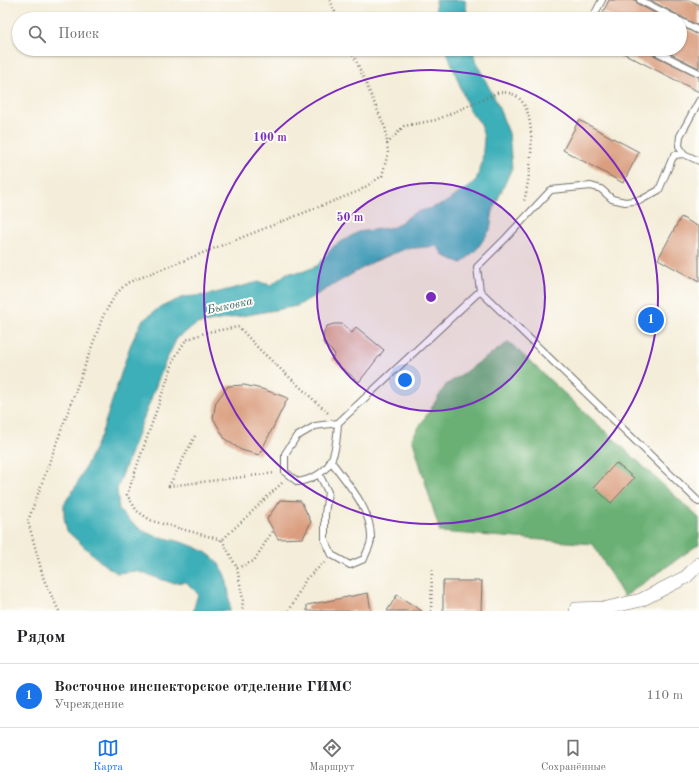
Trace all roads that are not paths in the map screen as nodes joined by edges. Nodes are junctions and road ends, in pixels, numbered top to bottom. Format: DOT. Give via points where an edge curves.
graph roads {
  1 [pos="602,0"];
  2 [pos="640,0"];
  3 [pos="596,12"];
  4 [pos="663,12"];
  5 [pos="687,25"];
  6 [pos="699,31"];
  7 [pos="664,56"];
  8 [pos="699,74"];
  9 [pos="699,101"];
  10 [pos="684,154"];
  11 [pos="699,161"];
  12 [pos="480,291"];
  13 [pos="338,423"];
  14 [pos="330,460"];
  15 [pos="319,474"];
  16 [pos="699,502"];
  17 [pos="699,564"];
  18 [pos="576,609"];
  1 -- 3 [label="lane"];
  2 -- 4 [label="lane"];
  5 -- 6 [label="lane"];
  7 -- 8 [label="lane"];
  9 -- 10 [label="lane" via="680,136 679,146"];
  10 -- 11 [label="lane"];
  10 -- 12 [label="lane" via="675,155 672,159 659,190 641,200 625,202 612,199 601,189 591,186 550,190 476,267"];
  12 -- 13 [label="lane"];
  12 -- 16 [label="lane"];
  13 -- 14 [label="lane" via="337,439"];
  13 -- 15 [label="lane" via="315,426 296,436 285,454 288,474 298,482 312,479"];
  14 -- 15 [label="lane" via="326,470"];
  14 -- 15 [label="lane" via="368,516 372,539 364,559 350,566 332,555 325,540 328,492"];
  17 -- 18 [label="street" via="686,577 641,600 607,608"];
}
